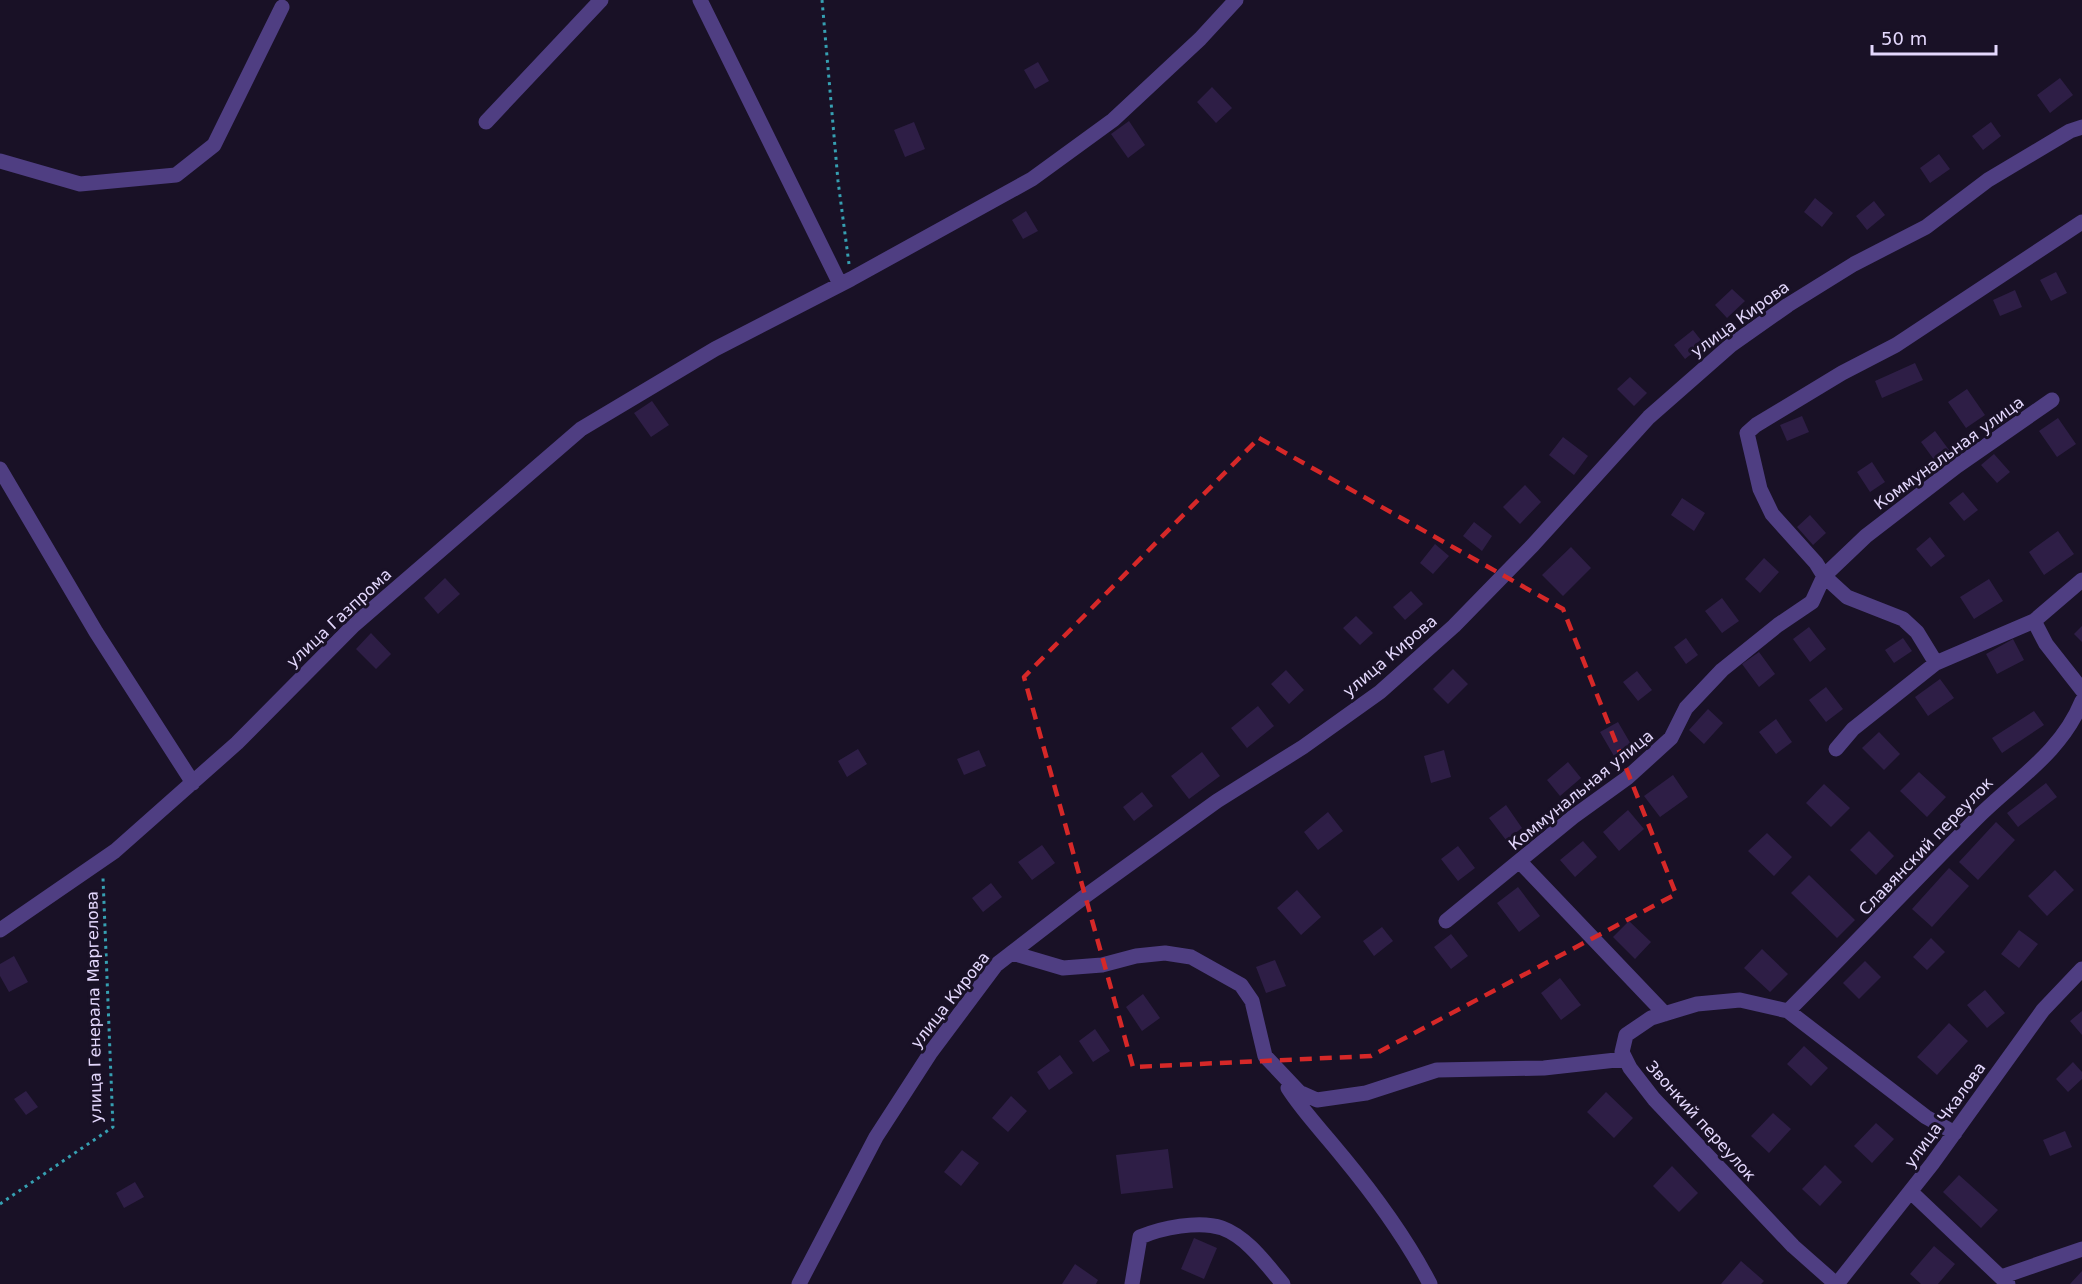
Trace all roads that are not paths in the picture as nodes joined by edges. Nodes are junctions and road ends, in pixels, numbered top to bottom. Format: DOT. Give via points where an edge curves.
graph roads {
  1 [pos="601,0"];
  2 [pos="700,0"];
  3 [pos="1236,0"];
  4 [pos="282,7"];
  5 [pos="486,122"];
  6 [pos="2082,127"];
  7 [pos="0,161"];
  8 [pos="2082,222"];
  9 [pos="845,281"];
  10 [pos="2052,400"];
  11 [pos="0,469"];
  12 [pos="1824,576"];
  13 [pos="2082,580"];
  14 [pos="2034,621"];
  15 [pos="1936,663"];
  16 [pos="2082,690"];
  17 [pos="2082,701"];
  18 [pos="1836,749"];
  19 [pos="193,783"];
  20 [pos="1521,862"];
  21 [pos="1446,921"];
  22 [pos="0,930"];
  23 [pos="1012,953"];
  24 [pos="2082,969"];
  25 [pos="1788,1011"];
  26 [pos="1665,1014"];
  27 [pos="1625,1059"];
  28 [pos="1281,1076"];
  29 [pos="1954,1133"];
  30 [pos="1911,1192"];
  31 [pos="2082,1249"];
  32 [pos="2004,1280"];
  33 [pos="799,1284"];
  34 [pos="1132,1284"];
  35 [pos="1283,1284"];
  36 [pos="1430,1284"];
  37 [pos="1837,1284"];
  1 -- 5 [label="street"];
  2 -- 9 [label="street"];
  3 -- 9 [label="street, улица Газпрома" via="1113,120 1032,179"];
  4 -- 7 [label="street" via="214,145 176,175 80,184"];
  6 -- 23 [label="street, улица Кирова" via="1988,180 1926,227 1788,304 1731,345 1649,417 1454,626 1380,692 1217,801"];
  8 -- 12 [label="street" via="1896,345 1842,373 1747,433 1760,489 1772,514"];
  9 -- 19 [label="street, улица Газпрома" via="715,349 581,429 354,626"];
  10 -- 12 [label="street, Коммунальная улица" via="1866,536"];
  11 -- 19 [label="street" via="96,632"];
  12 -- 15 [label="street" via="1847,597 1903,619 1917,632"];
  12 -- 20 [label="street, Коммунальная улица" via="1812,602 1722,670 1693,700 1671,738"];
  13 -- 14 [label="street"];
  14 -- 15 [label="street"];
  14 -- 16 [label="street" via="2046,644"];
  15 -- 18 [label="street" via="1854,729"];
  17 -- 25 [label="street, Славянский переулок" via="2052,751 2001,794"];
  19 -- 22 [label="street, улица Газпрома" via="102,860"];
  20 -- 21 [label="street, Коммунальная улица"];
  20 -- 26 [label="street"];
  23 -- 28 [label="street" via="1063,968 1165,953 1191,957 1241,985 1252,1001 1265,1056"];
  23 -- 33 [label="street, улица Кирова" via="996,965 931,1052 882,1127"];
  24 -- 29 [label="street, улица Чкалова" via="2043,1010"];
  25 -- 26 [label="street, Звонкий переулок" via="1740,1000 1697,1004"];
  25 -- 29 [label="street, Звонкий переулок" via="1926,1117"];
  26 -- 27 [label="street, Звонкий переулок" via="1626,1035 1622,1052"];
  27 -- 28 [label="street" via="1544,1068 1437,1070 1366,1093 1317,1100 1299,1092"];
  27 -- 37 [label="street, Звонкий переулок" via="1654,1099 1792,1246"];
  28 -- 36 [label="street" via="1301,1110 1394,1222"];
  29 -- 30 [label="street, улица Чкалова"];
  30 -- 32 [label="street"];
  30 -- 37 [label="street, улица Чкалова"];
  31 -- 32 [label="street"];
  34 -- 35 [label="street" via="1140,1237 1184,1225 1222,1228 1253,1249"];
}
